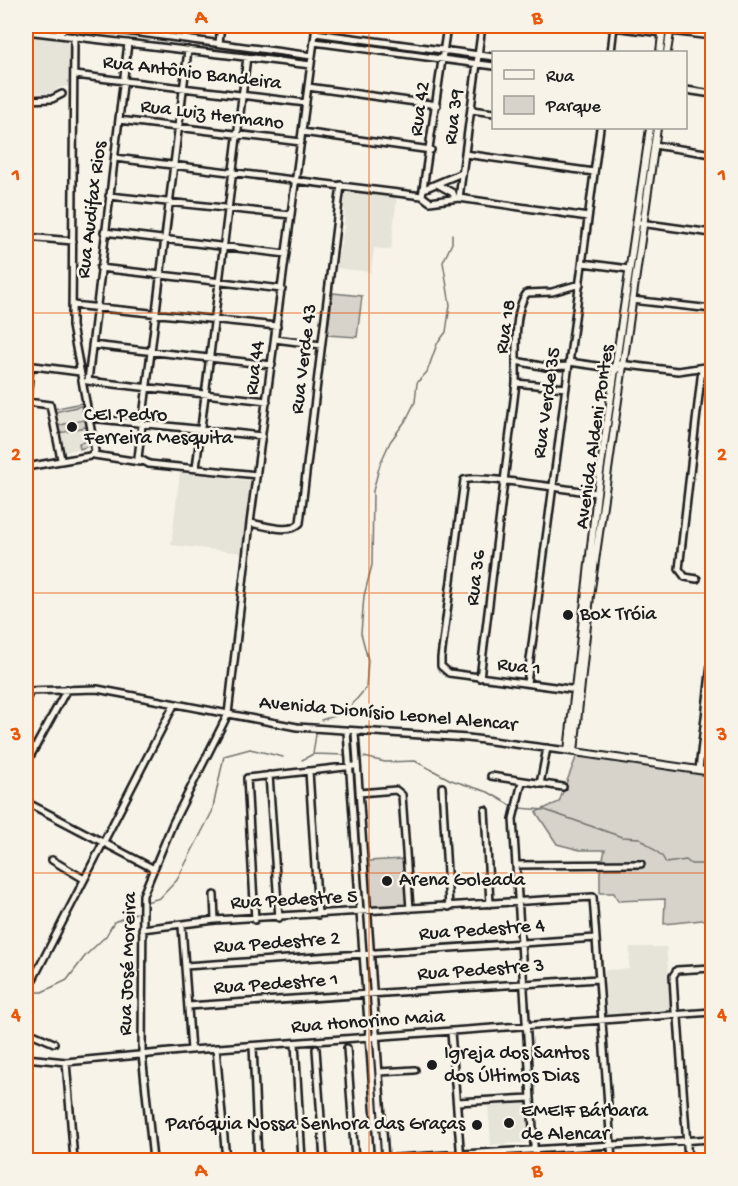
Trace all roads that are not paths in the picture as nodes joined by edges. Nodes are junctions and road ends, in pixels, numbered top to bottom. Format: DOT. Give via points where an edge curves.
graph roads {
  1 [pos="40,26"];
  2 [pos="49,26"];
  3 [pos="58,26"];
  4 [pos="71,26"];
  5 [pos="88,26"];
  6 [pos="186,26"];
  7 [pos="221,26"];
  8 [pos="316,26"];
  9 [pos="447,26"];
  10 [pos="482,26"];
  11 [pos="605,26"];
  12 [pos="614,26"];
  13 [pos="663,26"];
  14 [pos="112,27"];
  15 [pos="670,28"];
  16 [pos="26,31"];
  17 [pos="315,33"];
  18 [pos="662,33"];
  19 [pos="52,34"];
  20 [pos="72,36"];
  21 [pos="712,36"];
  22 [pos="184,38"];
  23 [pos="314,42"];
  24 [pos="128,43"];
  25 [pos="219,43"];
  26 [pos="188,50"];
  27 [pos="445,50"];
  28 [pos="610,51"];
  29 [pos="660,51"];
  30 [pos="667,51"];
  31 [pos="478,55"];
  32 [pos="312,56"];
  33 [pos="247,57"];
  34 [pos="492,57"];
  35 [pos="443,59"];
  36 [pos="477,64"];
  37 [pos="311,65"];
  38 [pos="492,66"];
  39 [pos="75,75"];
  40 [pos="123,81"];
  41 [pos="308,87"];
  42 [pos="183,88"];
  43 [pos="687,90"];
  44 [pos="62,94"];
  45 [pos="712,94"];
  46 [pos="242,96"];
  47 [pos="26,100"];
  48 [pos="306,103"];
  49 [pos="437,105"];
  50 [pos="471,110"];
  51 [pos="492,113"];
  52 [pos="119,120"];
  53 [pos="178,126"];
  54 [pos="600,129"];
  55 [pos="650,129"];
  56 [pos="657,129"];
  57 [pos="302,132"];
  58 [pos="238,134"];
  59 [pos="301,142"];
  60 [pos="654,145"];
  61 [pos="430,150"];
  62 [pos="465,154"];
  63 [pos="712,154"];
  64 [pos="115,158"];
  65 [pos="174,164"];
  66 [pos="233,171"];
  67 [pos="594,172"];
  68 [pos="462,173"];
  69 [pos="296,180"];
  70 [pos="437,184"];
  71 [pos="341,185"];
  72 [pos="424,189"];
  73 [pos="109,196"];
  74 [pos="422,196"];
  75 [pos="457,198"];
  76 [pos="169,203"];
  77 [pos="228,210"];
  78 [pos="291,215"];
  79 [pos="588,216"];
  80 [pos="639,223"];
  81 [pos="104,232"];
  82 [pos="712,233"];
  83 [pos="26,237"];
  84 [pos="164,239"];
  85 [pos="73,241"];
  86 [pos="224,246"];
  87 [pos="286,254"];
  88 [pos="583,263"];
  89 [pos="100,268"];
  90 [pos="629,269"];
  91 [pos="160,276"];
  92 [pos="219,283"];
  93 [pos="580,284"];
  94 [pos="282,289"];
  95 [pos="632,300"];
  96 [pos="72,304"];
  97 [pos="96,307"];
  98 [pos="712,309"];
  99 [pos="155,313"];
  100 [pos="215,320"];
  101 [pos="277,326"];
  102 [pos="275,339"];
  103 [pos="92,345"];
  104 [pos="321,345"];
  105 [pos="150,352"];
  106 [pos="210,358"];
  107 [pos="516,361"];
  108 [pos="569,364"];
  109 [pos="28,365"];
  110 [pos="272,365"];
  111 [pos="712,366"];
  112 [pos="620,367"];
  113 [pos="702,369"];
  114 [pos="80,372"];
  115 [pos="85,380"];
  116 [pos="516,383"];
  117 [pos="146,388"];
  118 [pos="566,388"];
  119 [pos="205,395"];
  120 [pos="267,401"];
  121 [pos="90,418"];
  122 [pos="142,424"];
  123 [pos="201,432"];
  124 [pos="262,436"];
  125 [pos="94,455"];
  126 [pos="61,459"];
  127 [pos="140,462"];
  128 [pos="26,467"];
  129 [pos="196,468"];
  130 [pos="257,475"];
  131 [pos="504,482"];
  132 [pos="551,488"];
  133 [pos="597,494"];
  134 [pos="250,523"];
  135 [pos="697,579"];
  136 [pos="712,656"];
  137 [pos="480,678"];
  138 [pos="527,683"];
  139 [pos="67,689"];
  140 [pos="576,690"];
  141 [pos="28,691"];
  142 [pos="26,700"];
  143 [pos="174,705"];
  144 [pos="228,714"];
  145 [pos="347,732"];
  146 [pos="355,733"];
  147 [pos="547,748"];
  148 [pos="571,751"];
  149 [pos="26,764"];
  150 [pos="354,767"];
  151 [pos="699,770"];
  152 [pos="309,771"];
  153 [pos="712,772"];
  154 [pos="269,775"];
  155 [pos="491,776"];
  156 [pos="522,782"];
  157 [pos="540,784"];
  158 [pos="442,787"];
  159 [pos="562,787"];
  160 [pos="359,793"];
  161 [pos="26,802"];
  162 [pos="484,810"];
  163 [pos="102,843"];
  164 [pos="51,860"];
  165 [pos="641,864"];
  166 [pos="516,865"];
  167 [pos="152,868"];
  168 [pos="84,879"];
  169 [pos="214,895"];
  170 [pos="518,902"];
  171 [pos="490,904"];
  172 [pos="449,907"];
  173 [pos="410,909"];
  174 [pos="361,912"];
  175 [pos="368,912"];
  176 [pos="318,915"];
  177 [pos="279,918"];
  178 [pos="215,920"];
  179 [pos="255,920"];
  180 [pos="182,926"];
  181 [pos="142,929"];
  182 [pos="596,938"];
  183 [pos="520,944"];
  184 [pos="371,952"];
  185 [pos="364,953"];
  186 [pos="185,966"];
  187 [pos="712,968"];
  188 [pos="598,979"];
  189 [pos="28,980"];
  190 [pos="523,983"];
  191 [pos="26,993"];
  192 [pos="366,993"];
  193 [pos="374,993"];
  194 [pos="188,1006"];
  195 [pos="712,1011"];
  196 [pos="677,1014"];
  197 [pos="601,1020"];
  198 [pos="526,1026"];
  199 [pos="26,1031"];
  200 [pos="451,1032"];
  201 [pos="377,1037"];
  202 [pos="369,1038"];
  203 [pos="295,1042"];
  204 [pos="54,1043"];
  205 [pos="253,1046"];
  206 [pos="216,1048"];
  207 [pos="347,1048"];
  208 [pos="316,1049"];
  209 [pos="191,1050"];
  210 [pos="142,1054"];
  211 [pos="26,1058"];
  212 [pos="66,1062"];
  213 [pos="415,1070"];
  214 [pos="379,1072"];
  215 [pos="381,1097"];
  216 [pos="373,1098"];
  217 [pos="531,1098"];
  218 [pos="457,1102"];
  219 [pos="712,1139"];
  220 [pos="685,1140"];
  221 [pos="611,1146"];
  222 [pos="534,1150"];
  223 [pos="461,1158"];
  224 [pos="378,1160"];
  225 [pos="385,1160"];
  226 [pos="74,1161"];
  227 [pos="153,1161"];
  228 [pos="226,1161"];
  229 [pos="258,1161"];
  230 [pos="302,1161"];
  231 [pos="324,1161"];
  232 [pos="355,1161"];
  233 [pos="363,1161"];
  234 [pos="535,1161"];
  235 [pos="612,1161"];
  236 [pos="688,1161"];
  1 -- 2 [label="street"];
  2 -- 3 [label="street"];
  4 -- 19 [label="street"];
  4 -- 20 [label="street"];
  5 -- 14 [label="street"];
  6 -- 22 [label="street"];
  7 -- 25 [label="street"];
  8 -- 17 [label="street, Rua 44"];
  9 -- 27 [label="street, Rua 42"];
  10 -- 31 [label="street, Rua 39"];
  11 -- 12 [label="street"];
  12 -- 18 [label="street"];
  12 -- 28 [label="street"];
  13 -- 18 [label="main road"];
  14 -- 22 [label="street"];
  15 -- 21 [label="street"];
  15 -- 30 [label="main road"];
  16 -- 19 [label="street"];
  17 -- 23 [label="street, Rua 44"];
  17 -- 27 [label="street"];
  18 -- 29 [label="main road"];
  19 -- 20 [label="street"];
  20 -- 24 [label="street"];
  20 -- 39 [label="street"];
  22 -- 25 [label="street"];
  23 -- 32 [label="street, Rua 44"];
  23 -- 35 [label="street"];
  24 -- 26 [label="street"];
  24 -- 40 [label="street, Rua Audifax Rios"];
  25 -- 32 [label="street"];
  26 -- 33 [label="street"];
  26 -- 42 [label="street"];
  27 -- 31 [label="street"];
  27 -- 35 [label="street, Rua 42"];
  31 -- 34 [label="street"];
  31 -- 36 [label="street, Rua 39"];
  32 -- 37 [label="street, Rua 44"];
  33 -- 37 [label="street"];
  33 -- 46 [label="street"];
  35 -- 36 [label="street"];
  35 -- 49 [label="street, Rua 42"];
  36 -- 38 [label="street"];
  36 -- 50 [label="street, Rua 39"];
  37 -- 41 [label="street, Rua 44"];
  39 -- 40 [label="street, Rua Antônio Bandeira"];
  39 -- 85 [label="street"];
  40 -- 42 [label="street, Rua Antônio Bandeira"];
  40 -- 52 [label="street, Rua Audifax Rios"];
  41 -- 48 [label="street, Rua 44"];
  41 -- 49 [label="street"];
  42 -- 46 [label="street, Rua Antônio Bandeira"];
  42 -- 53 [label="street"];
  43 -- 45 [label="street"];
  44 -- 47 [label="street" via="52,99"];
  46 -- 48 [label="street, Rua Antônio Bandeira"];
  46 -- 58 [label="street"];
  48 -- 57 [label="street, Rua 44"];
  49 -- 61 [label="street, Rua 42"];
  50 -- 51 [label="street"];
  50 -- 62 [label="street, Rua 39"];
  52 -- 53 [label="street, Rua Luiz Hermano"];
  52 -- 64 [label="street, Rua Audifax Rios"];
  53 -- 58 [label="street, Rua Luiz Hermano"];
  53 -- 65 [label="street"];
  54 -- 67 [label="street, Rua Verde 35"];
  55 -- 80 [label="main road, Avenida Aldeni Pontes"];
  56 -- 60 [label="main road, Avenida Aldeni Pontes"];
  57 -- 59 [label="street, Rua 44"];
  57 -- 61 [label="street"];
  58 -- 59 [label="street, Rua Luiz Hermano"];
  58 -- 66 [label="street"];
  59 -- 69 [label="street, Rua 44"];
  60 -- 63 [label="street"];
  60 -- 80 [label="main road, Avenida Aldeni Pontes"];
  61 -- 72 [label="street, Rua 42"];
  62 -- 67 [label="street"];
  62 -- 68 [label="street, Rua 39"];
  64 -- 65 [label="street"];
  64 -- 73 [label="street, Rua Audifax Rios"];
  65 -- 66 [label="street"];
  65 -- 76 [label="street"];
  66 -- 69 [label="street"];
  66 -- 77 [label="street"];
  67 -- 79 [label="street, Rua Verde 35"];
  68 -- 70 [label="street"];
  68 -- 75 [label="street, Rua 39"];
  69 -- 71 [label="street"];
  69 -- 78 [label="street, Rua 44"];
  70 -- 72 [label="street"];
  70 -- 75 [label="street"];
  71 -- 74 [label="street"];
  71 -- 104 [label="street, Rua Verde 43"];
  72 -- 74 [label="street, Rua 42"];
  73 -- 76 [label="street"];
  73 -- 81 [label="street, Rua Audifax Rios"];
  74 -- 75 [label="street" via="435,202"];
  75 -- 79 [label="street"];
  76 -- 77 [label="street"];
  76 -- 84 [label="street"];
  77 -- 78 [label="street"];
  77 -- 86 [label="street"];
  78 -- 87 [label="street, Rua 44"];
  79 -- 88 [label="street, Rua Verde 35"];
  80 -- 82 [label="street"];
  80 -- 90 [label="main road, Avenida Aldeni Pontes"];
  80 -- 95 [label="main road, Avenida Aldeni Pontes"];
  81 -- 84 [label="street"];
  81 -- 89 [label="street, Rua Audifax Rios"];
  83 -- 85 [label="street"];
  84 -- 86 [label="street"];
  84 -- 91 [label="street"];
  85 -- 96 [label="street"];
  86 -- 87 [label="street"];
  86 -- 92 [label="street"];
  87 -- 94 [label="street, Rua 44"];
  88 -- 90 [label="street"];
  88 -- 93 [label="street, Rua Verde 35"];
  89 -- 91 [label="street"];
  89 -- 97 [label="street, Rua Audifax Rios"];
  90 -- 112 [label="main road, Avenida Aldeni Pontes"];
  91 -- 92 [label="street"];
  91 -- 99 [label="street"];
  92 -- 94 [label="street"];
  92 -- 100 [label="street"];
  93 -- 107 [label="street, Rua 18" via="525,295"];
  93 -- 108 [label="street, Rua Verde 35"];
  94 -- 101 [label="street, Rua 44"];
  95 -- 98 [label="street"];
  95 -- 112 [label="main road, Avenida Aldeni Pontes"];
  96 -- 97 [label="street"];
  96 -- 114 [label="street"];
  97 -- 99 [label="street"];
  97 -- 103 [label="street, Rua Audifax Rios"];
  99 -- 100 [label="street"];
  99 -- 105 [label="street"];
  100 -- 101 [label="street"];
  100 -- 106 [label="street"];
  101 -- 102 [label="street, Rua 44"];
  102 -- 104 [label="street"];
  102 -- 110 [label="street, Rua 44"];
  103 -- 105 [label="street"];
  103 -- 115 [label="street, Rua Audifax Rios"];
  104 -- 134 [label="street, Rua Verde 43" via="301,520 289,529"];
  105 -- 106 [label="street"];
  105 -- 117 [label="street"];
  106 -- 110 [label="street"];
  106 -- 119 [label="street"];
  107 -- 108 [label="street" via="546,367"];
  107 -- 116 [label="street, Rua 18"];
  108 -- 112 [label="street"];
  108 -- 118 [label="street, Rua Verde 35"];
  109 -- 114 [label="street"];
  109 -- 126 [label="street" via="27,402 50,405"];
  110 -- 120 [label="street, Rua 44"];
  111 -- 113 [label="street"];
  112 -- 113 [label="street" via="678,372"];
  112 -- 133 [label="main road, Avenida Aldeni Pontes"];
  112 -- 140 [label="main road, Avenida Aldeni Pontes"];
  113 -- 135 [label="street" via="679,569 685,577"];
  114 -- 115 [label="street"];
  115 -- 117 [label="street"];
  115 -- 121 [label="street"];
  116 -- 118 [label="street, Rua 18"];
  116 -- 131 [label="street, Rua 18"];
  117 -- 119 [label="street"];
  117 -- 122 [label="street"];
  118 -- 132 [label="street, Rua Verde 35"];
  119 -- 120 [label="street"];
  119 -- 123 [label="street"];
  120 -- 124 [label="street, Rua 44"];
  121 -- 122 [label="street"];
  121 -- 125 [label="street"];
  122 -- 123 [label="street"];
  122 -- 127 [label="street"];
  123 -- 124 [label="street"];
  123 -- 129 [label="street"];
  124 -- 130 [label="street, Rua 44"];
  125 -- 126 [label="street"];
  125 -- 127 [label="street"];
  126 -- 128 [label="street"];
  127 -- 129 [label="street"];
  129 -- 130 [label="street"];
  130 -- 134 [label="street, Rua 44"];
  131 -- 132 [label="street"];
  131 -- 137 [label="street, Rua 36"];
  131 -- 137 [label="street, Rua 1" via="464,480 460,495 441,666 445,672"];
  132 -- 133 [label="street"];
  132 -- 138 [label="street, Rua Verde 35"];
  133 -- 140 [label="main road, Avenida Aldeni Pontes"];
  134 -- 144 [label="street, Rua 44"];
  136 -- 151 [label="street"];
  137 -- 138 [label="street, Rua 1"];
  138 -- 140 [label="street, Rua 1"];
  139 -- 141 [label="street, Avenida Dionísio Leonel Alencar"];
  139 -- 143 [label="street, Avenida Dionísio Leonel Alencar" via="97,689"];
  139 -- 149 [label="street"];
  140 -- 148 [label="main road, Avenida Aldeni Pontes"];
  141 -- 142 [label="street"];
  143 -- 144 [label="street, Avenida Dionísio Leonel Alencar"];
  143 -- 163 [label="street"];
  144 -- 145 [label="street, Avenida Dionísio Leonel Alencar" via="280,725"];
  144 -- 167 [label="street, Rua José Moreira"];
  145 -- 146 [label="street, Avenida Dionísio Leonel Alencar"];
  145 -- 150 [label="street"];
  146 -- 147 [label="street, Avenida Dionísio Leonel Alencar" via="468,738"];
  146 -- 150 [label="street"];
  147 -- 148 [label="street, Avenida Dionísio Leonel Alencar"];
  147 -- 157 [label="street"];
  148 -- 151 [label="main road, Avenida Dionísio Leonel Alencar"];
  150 -- 152 [label="street"];
  150 -- 160 [label="street"];
  150 -- 174 [label="street"];
  151 -- 153 [label="main road, Avenida Dionísio Leonel Alencar"];
  152 -- 154 [label="street"];
  152 -- 176 [label="street"];
  154 -- 177 [label="street"];
  154 -- 179 [label="street" via="246,779"];
  155 -- 156 [label="street"];
  156 -- 157 [label="street"];
  156 -- 166 [label="street" via="513,819"];
  157 -- 159 [label="street"];
  158 -- 172 [label="street"];
  160 -- 173 [label="street" via="396,790 402,795"];
  160 -- 175 [label="street"];
  161 -- 163 [label="street"];
  162 -- 171 [label="street"];
  163 -- 167 [label="street"];
  163 -- 168 [label="street"];
  164 -- 168 [label="street"];
  165 -- 166 [label="street"];
  166 -- 170 [label="street"];
  167 -- 181 [label="street, Rua José Moreira" via="142,901"];
  168 -- 189 [label="street"];
  169 -- 178 [label="street"];
  170 -- 171 [label="street, Rua Pedestre 5"];
  170 -- 182 [label="street, Rua Pedestre 5" via="593,897"];
  170 -- 183 [label="street"];
  171 -- 172 [label="street, Rua Pedestre 5"];
  172 -- 173 [label="street, Rua Pedestre 5"];
  173 -- 175 [label="street, Rua Pedestre 5"];
  174 -- 175 [label="street, Rua Pedestre 5"];
  174 -- 176 [label="street, Rua Pedestre 5"];
  174 -- 185 [label="street"];
  175 -- 184 [label="street"];
  176 -- 177 [label="street, Rua Pedestre 5"];
  177 -- 179 [label="street, Rua Pedestre 5"];
  178 -- 179 [label="street, Rua Pedestre 5"];
  178 -- 180 [label="street, Rua Pedestre 5"];
  180 -- 181 [label="street, Rua Pedestre 5"];
  180 -- 186 [label="street"];
  181 -- 210 [label="street, Rua José Moreira"];
  182 -- 183 [label="street, Rua Pedestre 4"];
  182 -- 188 [label="street"];
  183 -- 184 [label="street, Rua Pedestre 4"];
  183 -- 190 [label="street"];
  184 -- 185 [label="street, Rua Pedestre 2"];
  184 -- 193 [label="street"];
  185 -- 186 [label="street, Rua Pedestre 2"];
  185 -- 192 [label="street"];
  186 -- 194 [label="street"];
  187 -- 196 [label="street" via="678,970 673,976"];
  188 -- 190 [label="street, Rua Pedestre 3"];
  188 -- 197 [label="street"];
  189 -- 191 [label="street"];
  190 -- 193 [label="street, Rua Pedestre 3"];
  190 -- 198 [label="street"];
  192 -- 193 [label="street, Rua Pedestre 3"];
  192 -- 194 [label="street, Rua Pedestre 1"];
  192 -- 202 [label="street"];
  193 -- 201 [label="street"];
  194 -- 209 [label="street"];
  195 -- 196 [label="street, Rua Honorino Maia"];
  196 -- 197 [label="street, Rua Honorino Maia"];
  196 -- 220 [label="street"];
  197 -- 198 [label="street, Rua Honorino Maia"];
  197 -- 221 [label="street"];
  198 -- 200 [label="street, Rua Honorino Maia"];
  198 -- 217 [label="street"];
  199 -- 204 [label="street"];
  200 -- 201 [label="street, Rua Honorino Maia"];
  200 -- 218 [label="street"];
  201 -- 202 [label="street, Rua Honorino Maia"];
  201 -- 214 [label="street"];
  202 -- 203 [label="street, Rua Honorino Maia"];
  202 -- 216 [label="street"];
  203 -- 205 [label="street, Rua Honorino Maia"];
  203 -- 230 [label="street"];
  205 -- 206 [label="street, Rua Honorino Maia"];
  205 -- 229 [label="street"];
  206 -- 209 [label="street, Rua Honorino Maia"];
  206 -- 228 [label="street"];
  207 -- 232 [label="street"];
  208 -- 231 [label="street"];
  209 -- 210 [label="street, Rua Honorino Maia"];
  210 -- 212 [label="street, Rua Honorino Maia"];
  210 -- 227 [label="street, Rua José Moreira"];
  211 -- 212 [label="street, Rua Honorino Maia"];
  212 -- 226 [label="street"];
  213 -- 214 [label="street"];
  214 -- 215 [label="street"];
  215 -- 216 [label="street"];
  215 -- 225 [label="street"];
  216 -- 224 [label="street"];
  217 -- 218 [label="street"];
  217 -- 222 [label="street"];
  218 -- 223 [label="street"];
  219 -- 220 [label="street"];
  220 -- 221 [label="street"];
  220 -- 236 [label="street"];
  221 -- 222 [label="street"];
  221 -- 235 [label="street"];
  222 -- 223 [label="street"];
  222 -- 234 [label="street"];
  223 -- 225 [label="street"];
  224 -- 225 [label="street"];
  224 -- 233 [label="street"];
}
